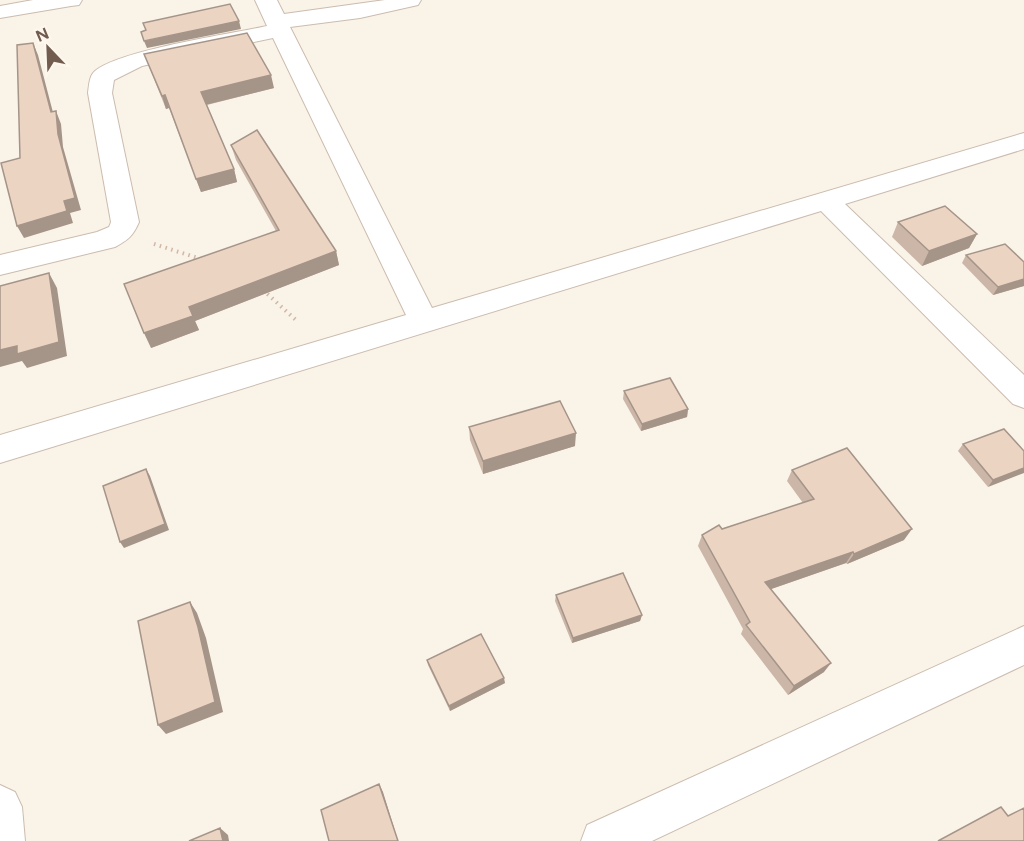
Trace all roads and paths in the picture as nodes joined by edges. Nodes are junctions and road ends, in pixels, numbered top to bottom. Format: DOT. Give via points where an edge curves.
graph roads {
  1 [pos="70,0"];
  2 [pos="410,0"];
  3 [pos="0,12"];
  4 [pos="273,17"];
  5 [pos="1024,141"];
  6 [pos="825,200"];
  7 [pos="120,233"];
  8 [pos="208,261"];
  9 [pos="0,266"];
  10 [pos="259,287"];
  11 [pos="424,321"];
  12 [pos="329,349"];
  13 [pos="1024,395"];
  14 [pos="0,449"];
  15 [pos="1024,645"];
  16 [pos="0,807"];
  17 [pos="3,841"];
  18 [pos="603,841"];
  1 -- 3 [label="street"];
  2 -- 4 [label="street" via="346,14"];
  4 -- 7 [label="street" via="135,60 103,76 100,93 126,222"];
  4 -- 11 [label="street"];
  5 -- 6 [label="street"];
  6 -- 11 [label="street"];
  6 -- 13 [label="street"];
  7 -- 8 [label="path"];
  7 -- 9 [label="street"];
  10 -- 12 [label="path"];
  11 -- 12 [label="street"];
  12 -- 14 [label="street"];
  15 -- 18 [label="street"];
  16 -- 17 [label="street"];
}
